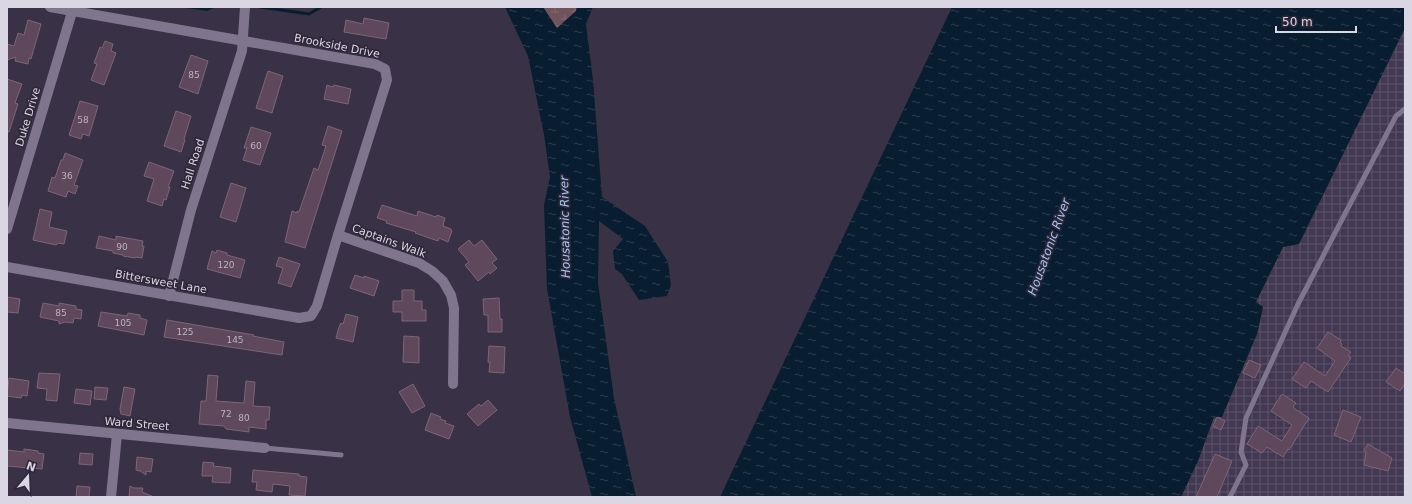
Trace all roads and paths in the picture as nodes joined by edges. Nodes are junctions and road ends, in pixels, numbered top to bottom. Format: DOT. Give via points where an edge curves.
graph roads {
  1 [pos="50,7"];
  2 [pos="244,7"];
  3 [pos="72,12"];
  4 [pos="243,41"];
  5 [pos="1405,109"];
  6 [pos="7,229"];
  7 [pos="338,235"];
  8 [pos="7,267"];
  9 [pos="169,296"];
  10 [pos="311,316"];
  11 [pos="453,384"];
  12 [pos="7,423"];
  13 [pos="117,434"];
  14 [pos="265,448"];
  15 [pos="341,455"];
  16 [pos="111,497"];
  17 [pos="1230,497"];
  1 -- 3 [label="street, Brookside Drive"];
  2 -- 4 [label="street, Hall Road"];
  3 -- 4 [label="street, Brookside Drive"];
  3 -- 6 [label="street, Duke Drive"];
  4 -- 7 [label="street, Brookside Drive" via="376,64 387,72 386,84"];
  4 -- 9 [label="street, Hall Road" via="191,210"];
  5 -- 17 [label="lane" via="1396,116 1301,297 1246,418 1241,452 1246,465"];
  7 -- 10 [label="street, Brookside Drive" via="317,306"];
  7 -- 11 [label="street, Captains Walk" via="419,263 443,281 454,308"];
  8 -- 9 [label="street, Bittersweet Lane"];
  9 -- 10 [label="street, Bittersweet Lane" via="299,318"];
  12 -- 13 [label="street, Ward Street"];
  13 -- 14 [label="street, Ward Street"];
  13 -- 16 [label="street"];
  14 -- 15 [label="lane"];
}
